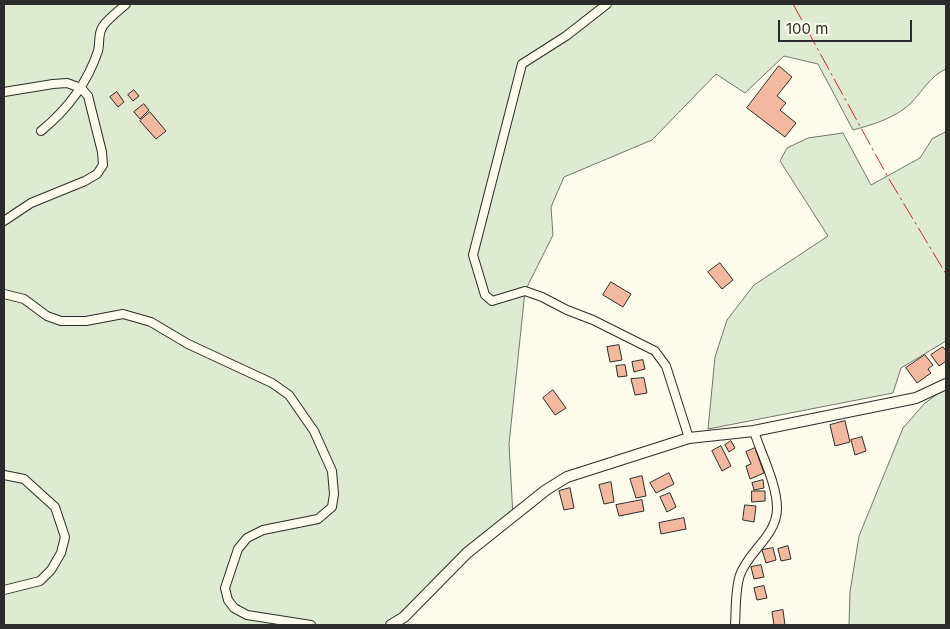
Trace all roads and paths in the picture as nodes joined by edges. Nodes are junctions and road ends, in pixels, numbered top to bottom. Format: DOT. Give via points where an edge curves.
graph roads {
  1 [pos="126,4"];
  2 [pos="607,4"];
  3 [pos="81,88"];
  4 [pos="4,92"];
  5 [pos="41,131"];
  6 [pos="4,221"];
  7 [pos="4,294"];
  8 [pos="946,384"];
  9 [pos="754,431"];
  10 [pos="689,438"];
  11 [pos="4,475"];
  12 [pos="4,590"];
  13 [pos="311,625"];
  14 [pos="391,625"];
  15 [pos="735,625"];
  1 -- 3 [label="street" via="101,28 99,48"];
  2 -- 10 [label="street" via="522,64 473,255 485,295 492,301 525,291 655,351 666,366"];
  3 -- 4 [label="street" via="67,83"];
  3 -- 5 [label="street" via="67,108"];
  3 -- 6 [label="street" via="88,96 102,152 102,165 91,177 32,203"];
  7 -- 13 [label="street" via="24,299 47,316 61,321 86,321 123,314 151,322 188,344 272,383 289,396 314,431 332,471 332,507 318,519 263,530 248,538 238,549 225,588 234,608 247,616"];
  8 -- 9 [label="street" via="916,398"];
  9 -- 10 [label="street"];
  9 -- 15 [label="street" via="777,509 767,537 750,556 740,576"];
  10 -- 14 [label="street" via="568,477 546,490 468,553 404,617"];
  11 -- 12 [label="street" via="24,479 55,507 65,536 51,570 40,581"];
}
